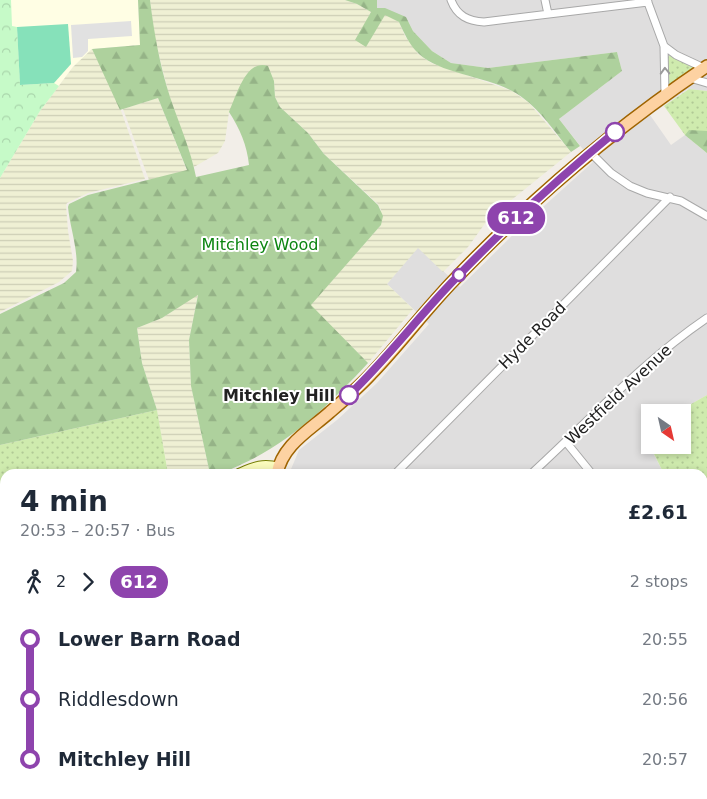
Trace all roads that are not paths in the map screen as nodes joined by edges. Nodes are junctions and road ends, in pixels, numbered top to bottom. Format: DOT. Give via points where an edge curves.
graph roads {
  1 [pos="451,0"];
  2 [pos="545,0"];
  3 [pos="647,1"];
  4 [pos="548,14"];
  5 [pos="664,46"];
  6 [pos="705,67"];
  7 [pos="690,78"];
  8 [pos="707,83"];
  9 [pos="666,95"];
  10 [pos="590,152"];
  11 [pos="670,197"];
  12 [pos="707,216"];
  13 [pos="707,318"];
  14 [pos="566,442"];
  15 [pos="251,469"];
  16 [pos="275,469"];
  17 [pos="279,469"];
  18 [pos="400,469"];
  19 [pos="536,469"];
  20 [pos="588,469"];
  1 -- 4 [label="street" via="463,18 474,22"];
  2 -- 4 [label="street"];
  3 -- 4 [label="street"];
  3 -- 5 [label="street"];
  5 -- 6 [label="street" via="676,55"];
  9 -- 5 [label="street, one-way"];
  6 -- 7 [label="main road"];
  7 -- 8 [label="street"];
  7 -- 9 [label="main road"];
  9 -- 10 [label="main road"];
  10 -- 11 [label="street" via="630,186"];
  10 -- 17 [label="main road" via="454,280 371,374 293,443"];
  11 -- 12 [label="street"];
  11 -- 18 [label="street, Hyde Road"];
  13 -- 14 [label="street, Westfield Avenue" via="649,362"];
  14 -- 19 [label="street, Westfield Avenue"];
  14 -- 20 [label="street"];
  15 -- 16 [label="street" via="269,464"];
}
